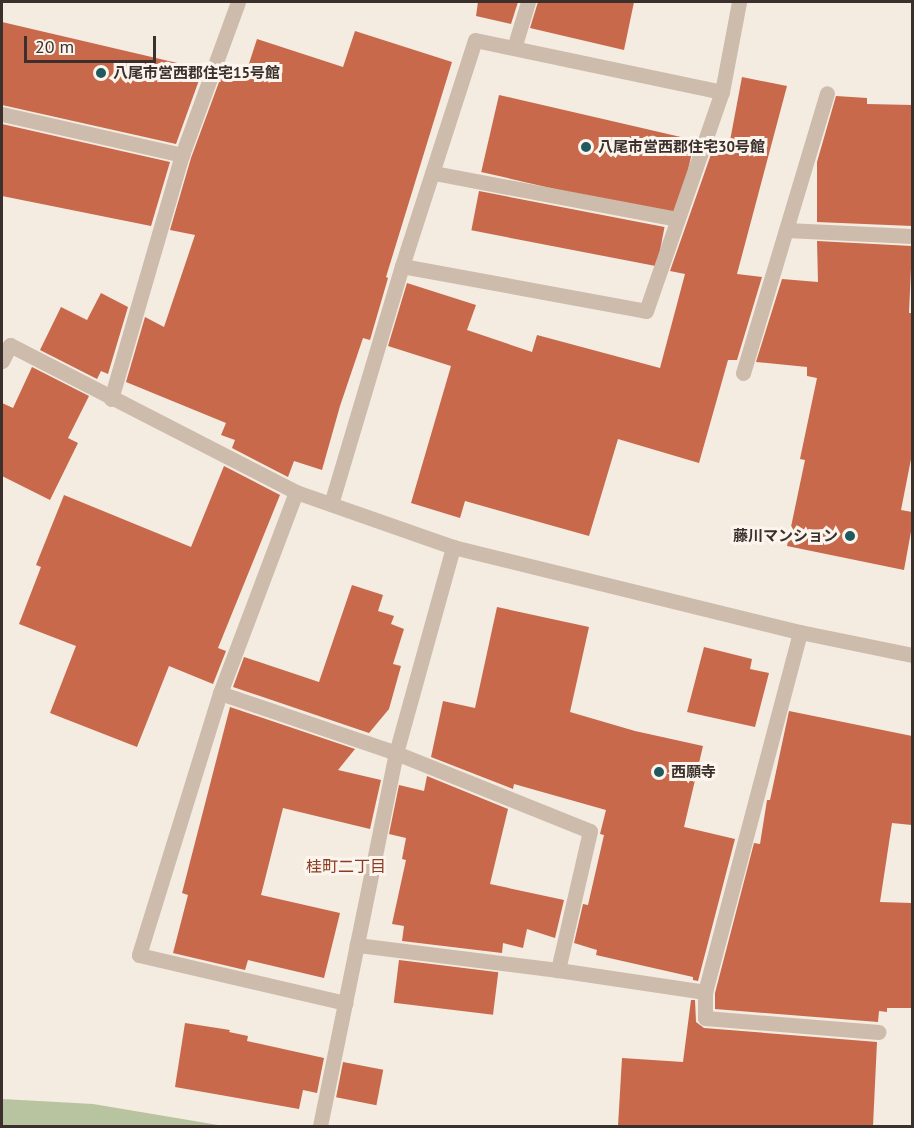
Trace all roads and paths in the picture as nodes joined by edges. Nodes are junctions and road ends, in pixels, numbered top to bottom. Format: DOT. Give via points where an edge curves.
graph roads {
  1 [pos="238,2"];
  2 [pos="528,2"];
  3 [pos="739,2"];
  4 [pos="514,48"];
  5 [pos="722,92"];
  6 [pos="827,93"];
  7 [pos="2,114"];
  8 [pos="182,155"];
  9 [pos="434,173"];
  10 [pos="677,219"];
  11 [pos="786,230"];
  12 [pos="912,236"];
  13 [pos="402,266"];
  14 [pos="6,343"];
  15 [pos="2,361"];
  16 [pos="743,373"];
  17 [pos="111,399"];
  18 [pos="296,492"];
  19 [pos="331,504"];
  20 [pos="453,547"];
  21 [pos="800,632"];
  22 [pos="912,655"];
  23 [pos="220,693"];
  24 [pos="396,753"];
  25 [pos="357,945"];
  26 [pos="558,970"];
  27 [pos="705,992"];
  28 [pos="345,1003"];
  29 [pos="878,1032"];
  30 [pos="320,1126"];
  1 -- 8 [label="street"];
  2 -- 4 [label="street"];
  3 -- 5 [label="street"];
  4 -- 5 [label="street"];
  4 -- 9 [label="street" via="475,40"];
  5 -- 10 [label="street"];
  6 -- 11 [label="street"];
  7 -- 8 [label="street"];
  8 -- 17 [label="street"];
  9 -- 10 [label="street"];
  9 -- 13 [label="street"];
  10 -- 13 [label="street" via="646,311"];
  11 -- 12 [label="street"];
  11 -- 16 [label="street"];
  13 -- 19 [label="street"];
  14 -- 15 [label="street"];
  14 -- 17 [label="street"];
  17 -- 18 [label="street"];
  18 -- 19 [label="street"];
  18 -- 23 [label="street"];
  19 -- 20 [label="street"];
  20 -- 21 [label="street"];
  20 -- 24 [label="street"];
  21 -- 22 [label="street"];
  21 -- 27 [label="street"];
  23 -- 24 [label="street"];
  23 -- 28 [label="street" via="139,955"];
  24 -- 25 [label="street"];
  24 -- 26 [label="street" via="590,831"];
  25 -- 26 [label="street"];
  25 -- 28 [label="street"];
  26 -- 27 [label="street"];
  27 -- 29 [label="street" via="705,1018"];
  28 -- 30 [label="street"];
}
